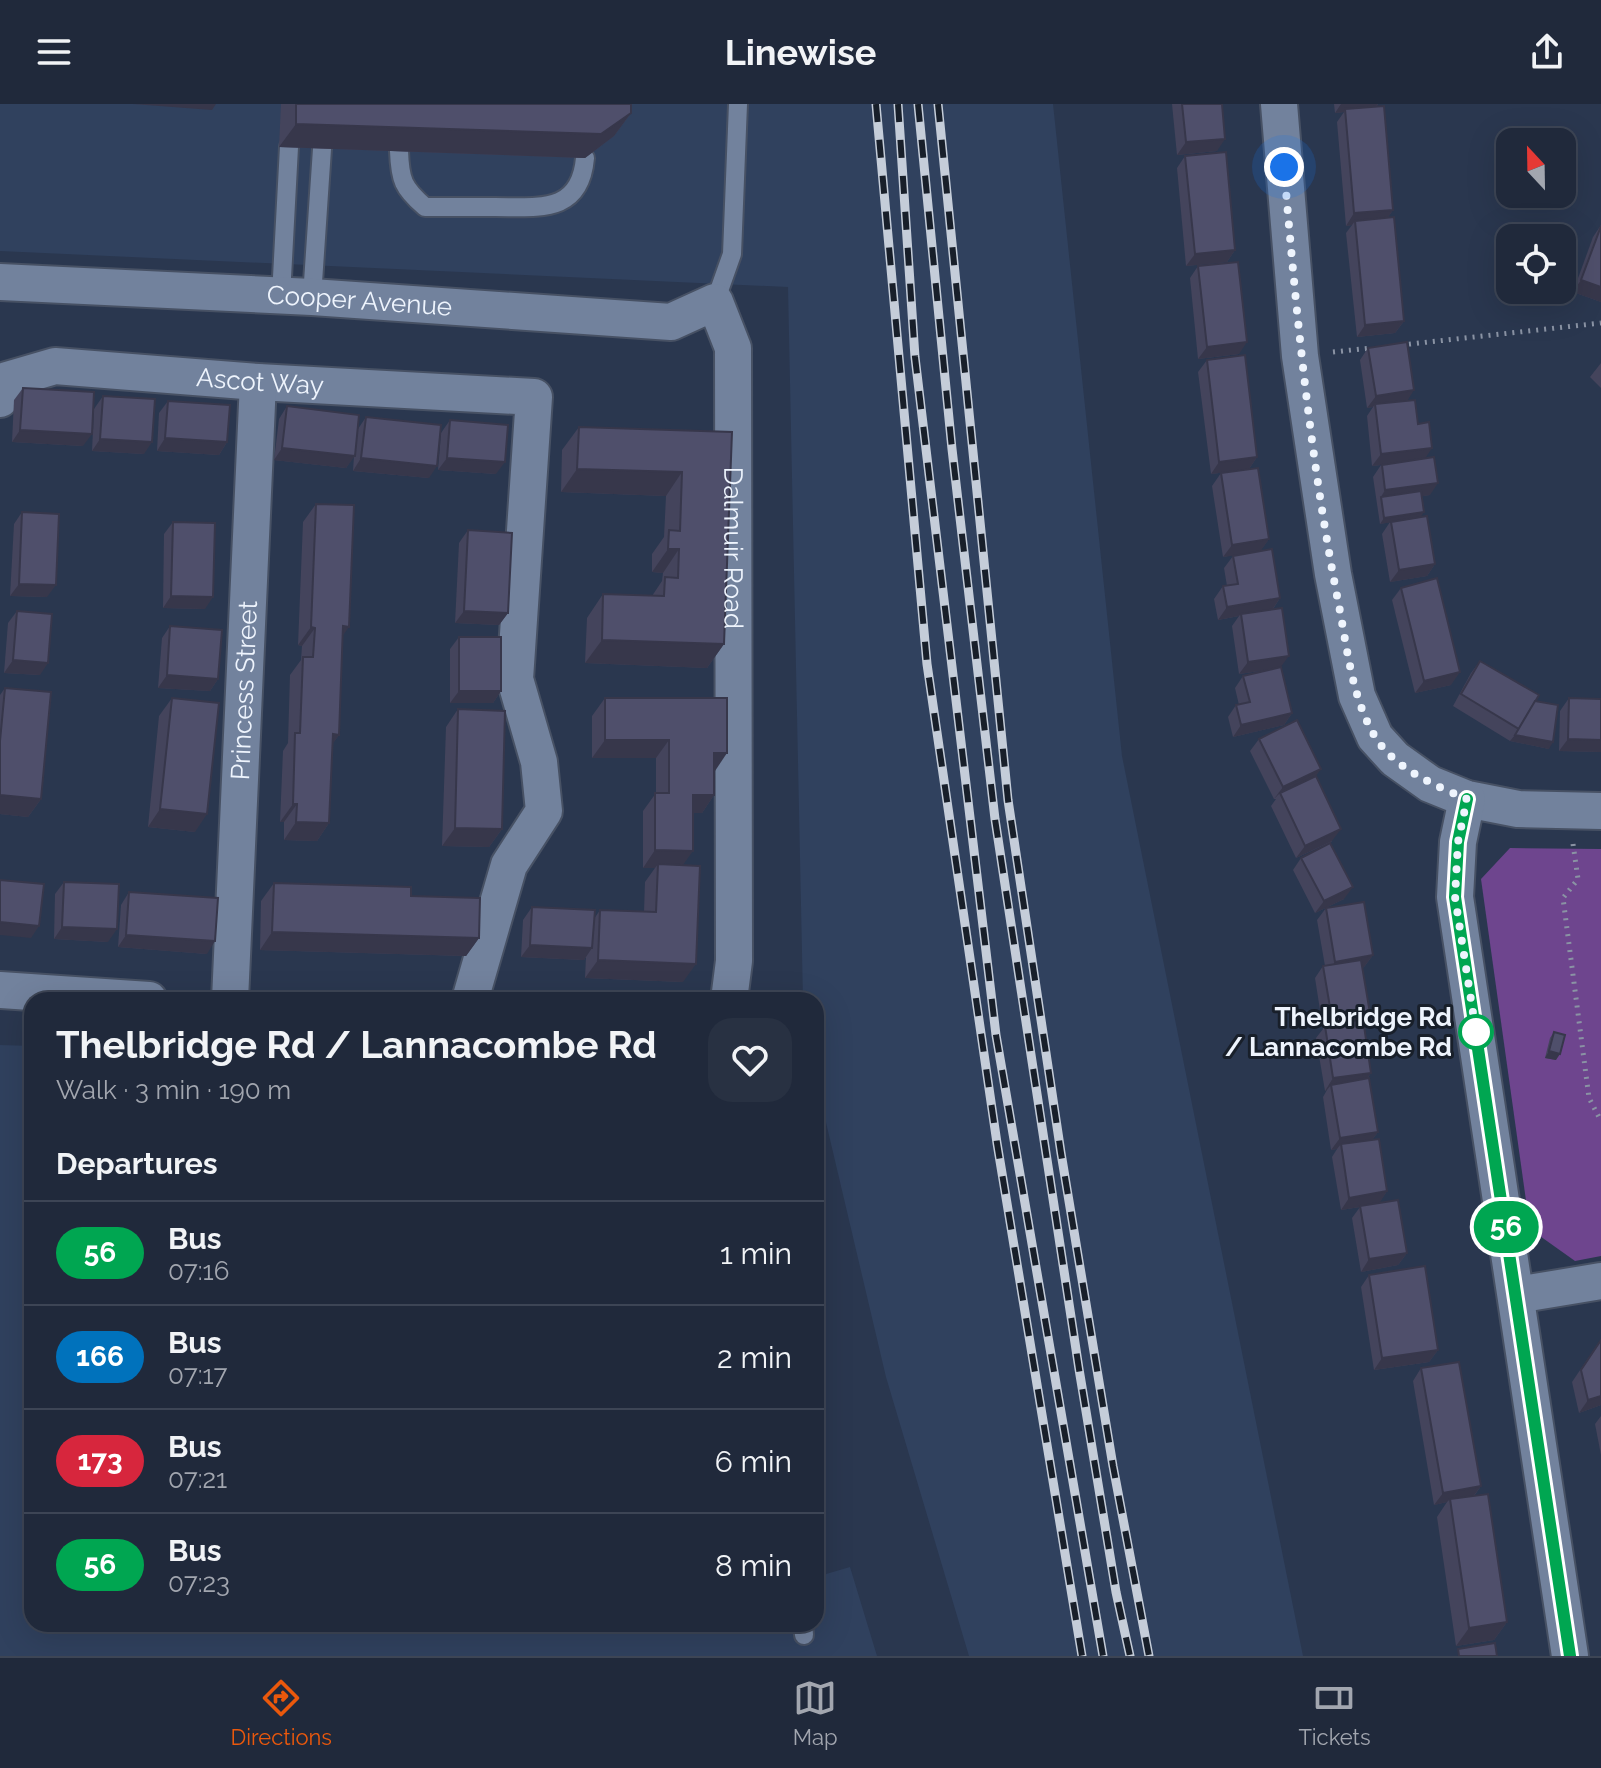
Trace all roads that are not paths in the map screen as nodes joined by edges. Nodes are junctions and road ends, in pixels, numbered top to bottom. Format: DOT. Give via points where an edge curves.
graph roads {
  1 [pos="738,104"];
  2 [pos="1279,104"];
  3 [pos="289,147"];
  4 [pos="322,149"];
  5 [pos="399,151"];
  6 [pos="585,158"];
  7 [pos="0,282"];
  8 [pos="296,296"];
  9 [pos="715,302"];
  10 [pos="258,382"];
  11 [pos="0,399"];
  12 [pos="1467,799"];
  13 [pos="1588,810"];
  14 [pos="0,990"];
  15 [pos="30,992"];
  16 [pos="230,992"];
  17 [pos="472,992"];
  18 [pos="730,992"];
  19 [pos="1601,1281"];
  20 [pos="1517,1295"];
  21 [pos="1570,1656"];
  1 -- 9 [label="lane" via="732,254"];
  2 -- 12 [label="street" via="1300,356 1357,696 1375,737 1395,759 1430,784"];
  3 -- 8 [label="lane"];
  4 -- 8 [label="lane"];
  5 -- 6 [label="lane" via="408,192 425,207 546,207 567,198 583,179"];
  7 -- 8 [label="street, Cooper Avenue"];
  8 -- 9 [label="street, Cooper Avenue" via="671,322"];
  9 -- 18 [label="street, Dalmuir Road" via="733,348"];
  10 -- 11 [label="street, Ascot Way" via="55,366 7,380"];
  10 -- 16 [label="street, Princess Street"];
  10 -- 17 [label="street, Ascot Way" via="534,397 515,679 539,762 544,811 509,865"];
  12 -- 13 [label="street" via="1518,809"];
  12 -- 20 [label="street" via="1455,897"];
  14 -- 15 [label="street"];
  19 -- 20 [label="street"];
  20 -- 21 [label="street"];
}
